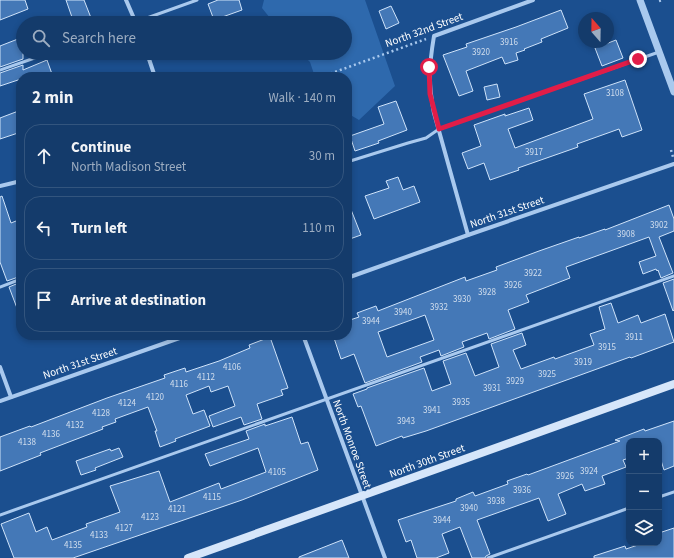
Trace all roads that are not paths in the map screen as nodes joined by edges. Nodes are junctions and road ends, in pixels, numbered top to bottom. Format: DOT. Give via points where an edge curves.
graph roads {
  1 [pos="126,0"];
  2 [pos="198,0"];
  3 [pos="533,0"];
  4 [pos="640,0"];
  5 [pos="132,16"];
  6 [pos="154,16"];
  7 [pos="659,52"];
  8 [pos="29,60"];
  9 [pos="149,60"];
  10 [pos="0,70"];
  11 [pos="153,72"];
  12 [pos="674,92"];
  13 [pos="439,129"];
  14 [pos="352,160"];
  15 [pos="674,164"];
  16 [pos="16,182"];
  17 [pos="0,186"];
  18 [pos="468,234"];
  19 [pos="352,276"];
  20 [pos="674,276"];
  21 [pos="16,281"];
  22 [pos="0,287"];
  23 [pos="174,340"];
  24 [pos="305,340"];
  25 [pos="0,367"];
  26 [pos="674,384"];
  27 [pos="11,397"];
  28 [pos="326,399"];
  29 [pos="0,401"];
  30 [pos="674,492"];
  31 [pos="361,496"];
  32 [pos="662,496"];
  33 [pos="626,509"];
  34 [pos="0,515"];
  35 [pos="188,558"];
  36 [pos="385,558"];
  37 [pos="488,558"];
  1 -- 5 [label="street"];
  2 -- 6 [label="lane"];
  3 -- 13 [label="street, North 32nd Street" via="434,36 429,67 430,94"];
  4 -- 7 [label="street"];
  7 -- 12 [label="street"];
  7 -- 13 [label="lane"];
  8 -- 10 [label="lane"];
  9 -- 11 [label="street"];
  13 -- 14 [label="lane" via="426,138"];
  13 -- 18 [label="street"];
  15 -- 18 [label="street, North 31st Street"];
  16 -- 17 [label="street"];
  18 -- 19 [label="street, North 31st Street"];
  20 -- 28 [label="lane"];
  21 -- 22 [label="lane"];
  23 -- 27 [label="street, North 31st Street"];
  24 -- 28 [label="street, North Monroe Street"];
  25 -- 27 [label="street"];
  26 -- 31 [label="main road, North 30th Street"];
  27 -- 29 [label="street, North 31st Street"];
  28 -- 31 [label="street, North Monroe Street"];
  28 -- 34 [label="lane"];
  30 -- 32 [label="lane"];
  31 -- 35 [label="main road, North 30th Street"];
  31 -- 36 [label="street, North Monroe Street"];
  33 -- 37 [label="lane"];
}
